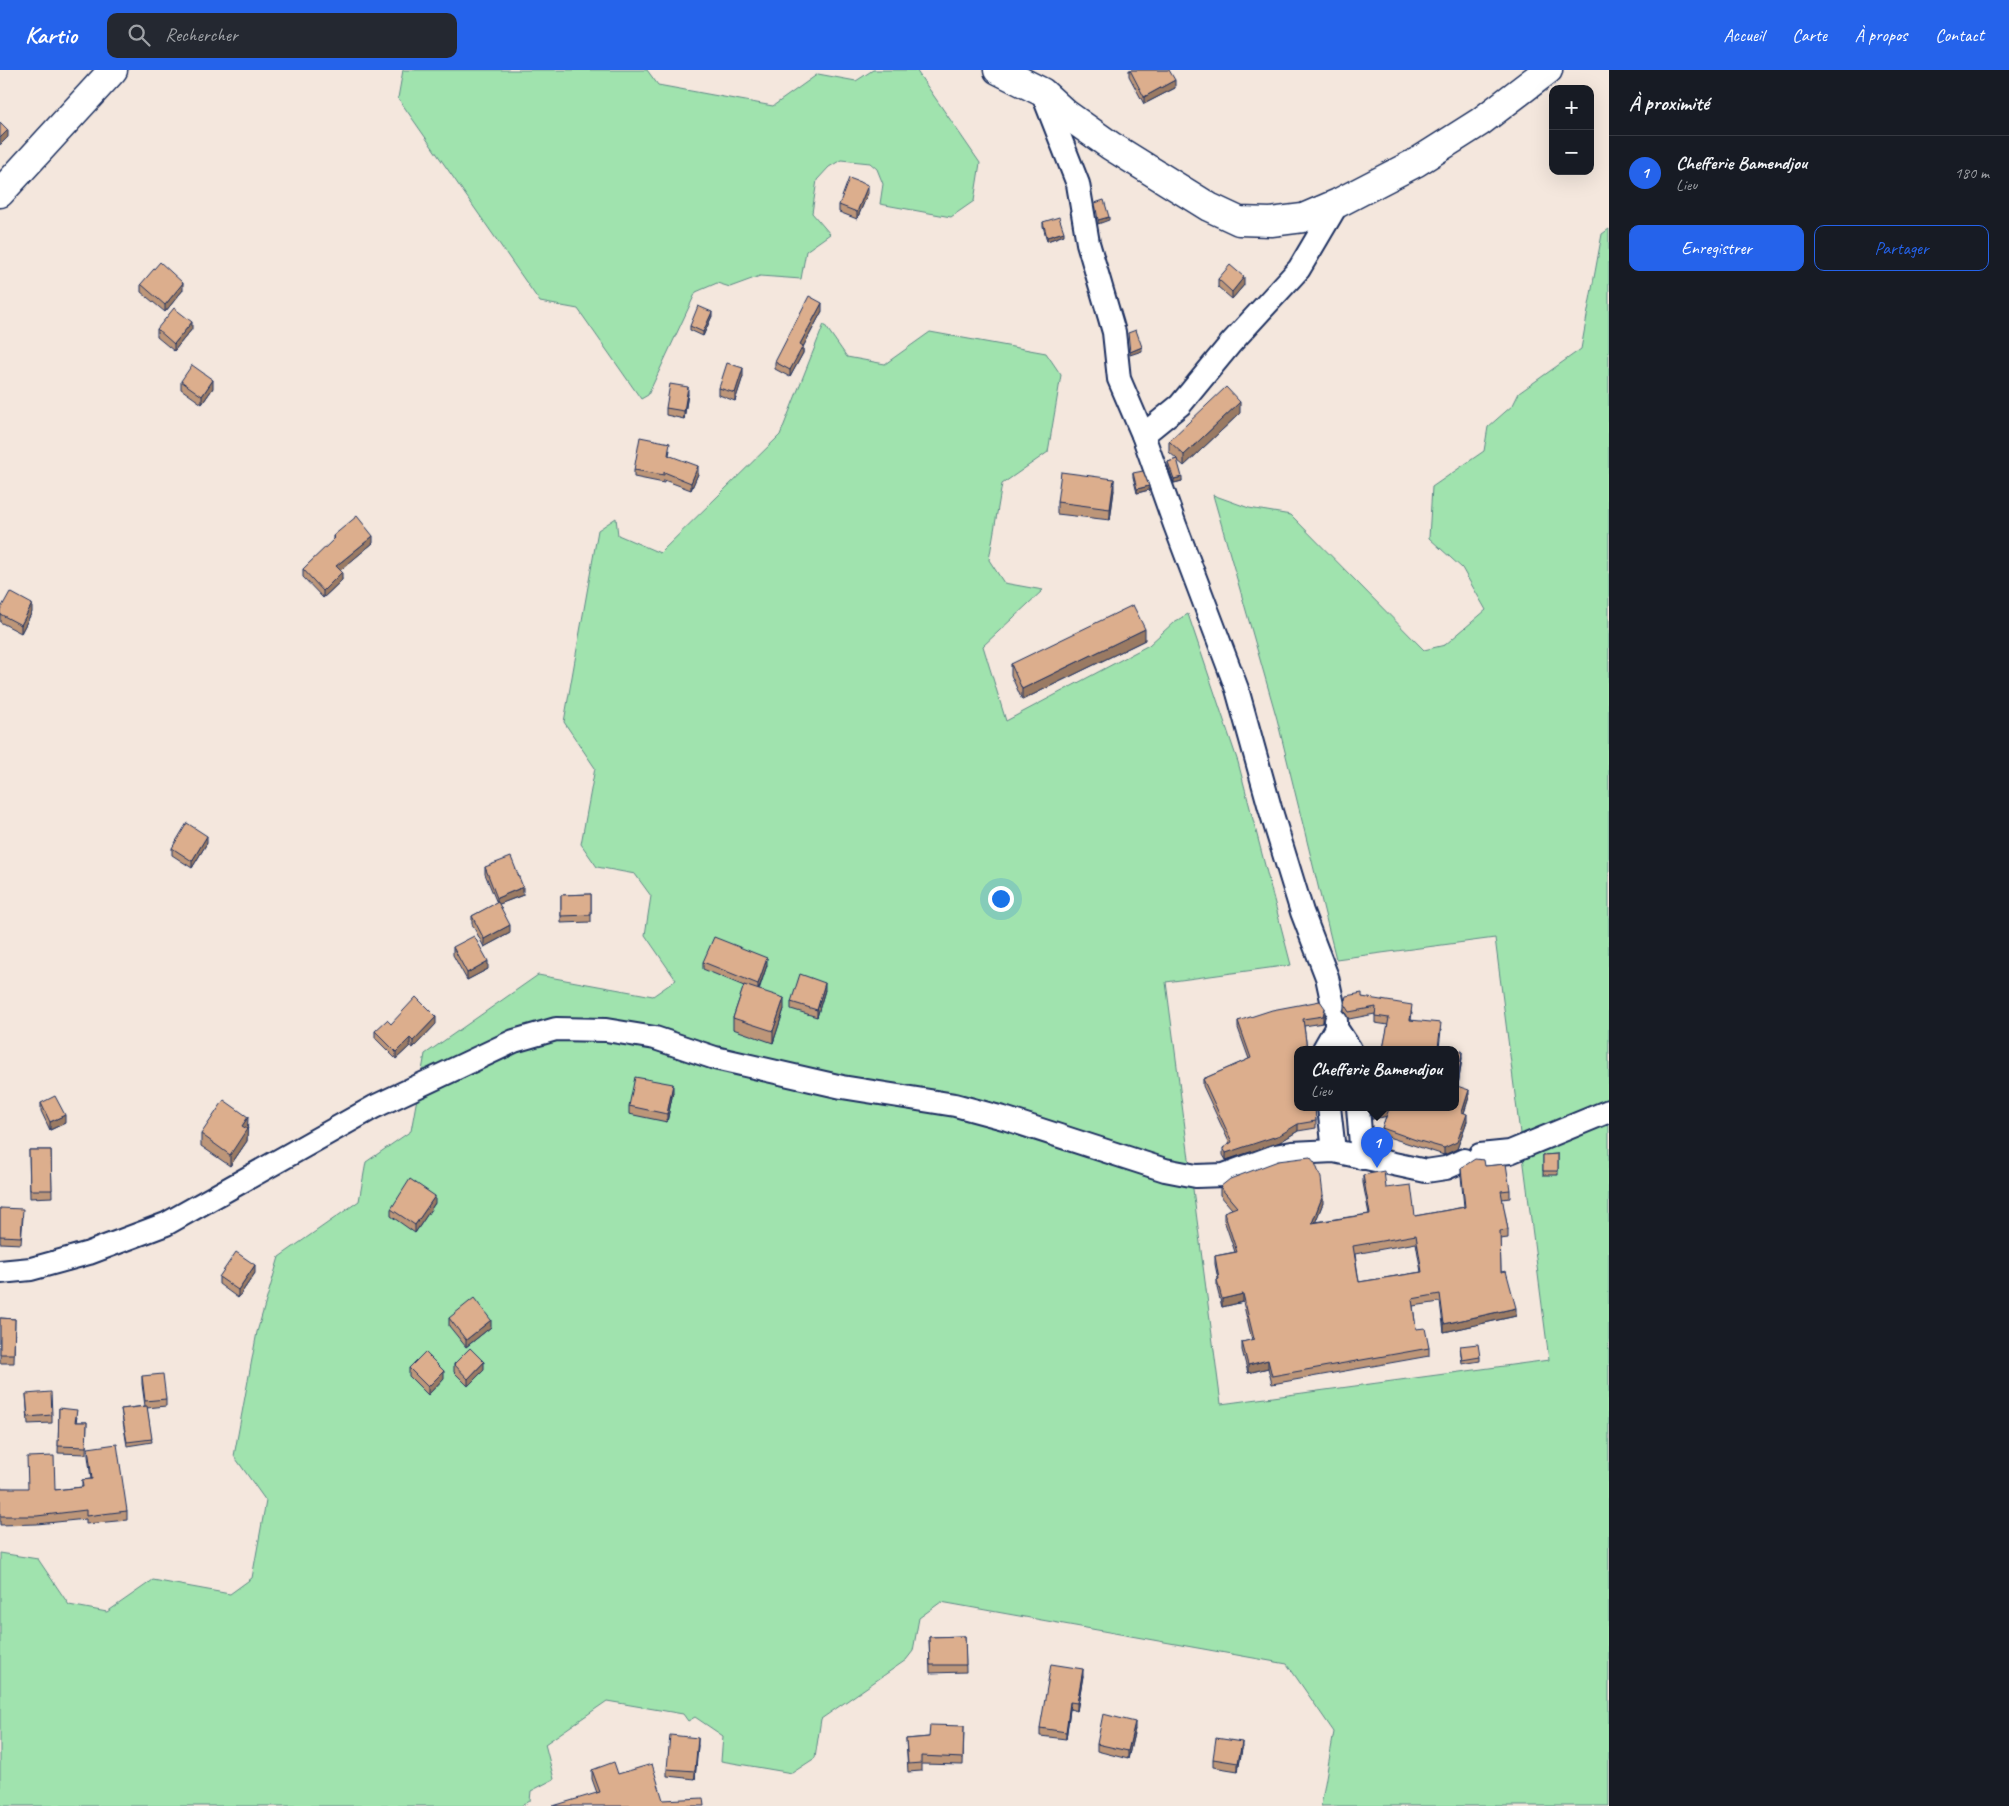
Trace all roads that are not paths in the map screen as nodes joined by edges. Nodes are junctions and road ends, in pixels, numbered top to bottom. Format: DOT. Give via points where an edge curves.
graph roads {
  1 [pos="113,70"];
  2 [pos="998,70"];
  3 [pos="1548,70"];
  4 [pos="1042,92"];
  5 [pos="0,193"];
  6 [pos="1338,203"];
  7 [pos="1143,435"];
  8 [pos="1335,1018"];
  9 [pos="1325,1046"];
  10 [pos="1349,1046"];
  11 [pos="1329,1111"];
  12 [pos="1358,1111"];
  13 [pos="1609,1111"];
  14 [pos="1334,1152"];
  15 [pos="1362,1158"];
  16 [pos="0,1272"];
  1 -- 5 [label="main road"];
  2 -- 4 [label="main road"];
  3 -- 6 [label="main road" via="1480,122 1417,162"];
  4 -- 6 [label="main road" via="1066,114 1111,146 1208,207 1239,221 1272,222 1302,218"];
  4 -- 7 [label="street" via="1078,184 1088,243 1114,332 1119,379"];
  6 -- 7 [label="street" via="1299,269 1180,405"];
  7 -- 8 [label="street" via="1237,689 1287,865 1327,977"];
  8 -- 9 [label="street"];
  8 -- 10 [label="street"];
  11 -- 14 [label="street"];
  12 -- 15 [label="street"];
  13 -- 15 [label="street" via="1510,1152 1472,1157 1446,1168 1426,1171"];
  14 -- 15 [label="street"];
  14 -- 16 [label="street" via="1275,1156 1224,1175 1196,1176 1165,1170 955,1105 842,1087 715,1058 655,1038 606,1030 556,1029 514,1041 374,1106 166,1224 89,1253 31,1269"];
}
